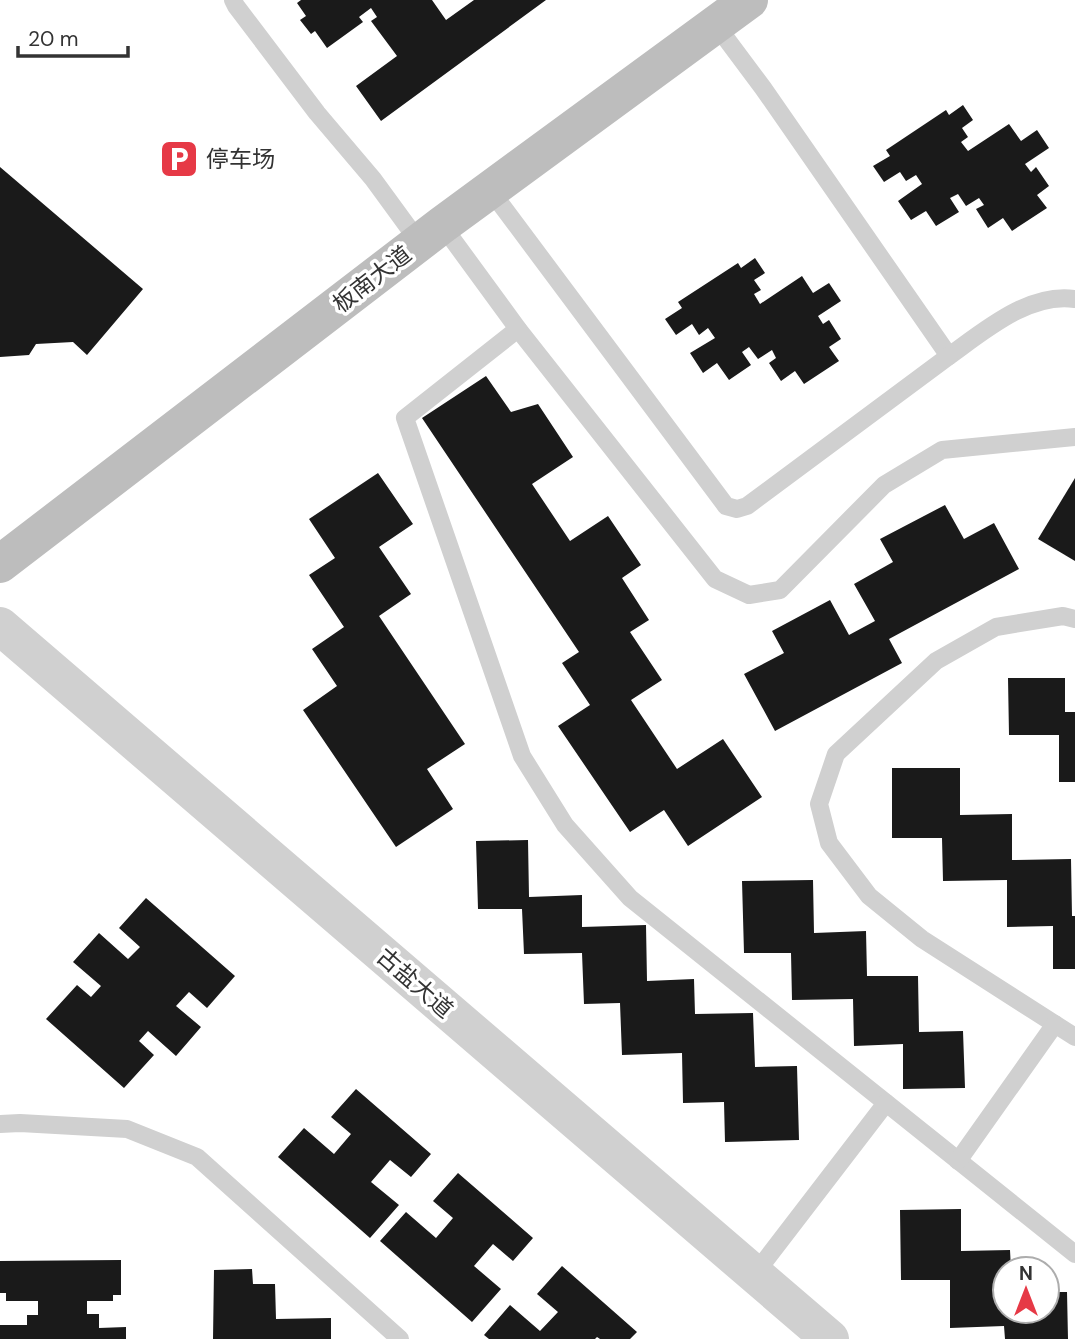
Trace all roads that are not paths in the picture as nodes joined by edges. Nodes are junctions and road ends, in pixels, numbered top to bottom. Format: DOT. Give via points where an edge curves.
graph roads {
  1 [pos="233,0"];
  2 [pos="749,0"];
  3 [pos="716,25"];
  4 [pos="491,191"];
  5 [pos="430,234"];
  6 [pos="1075,299"];
  7 [pos="518,329"];
  8 [pos="949,356"];
  9 [pos="1075,437"];
  10 [pos="0,564"];
  11 [pos="1075,619"];
  12 [pos="0,626"];
  13 [pos="1055,1024"];
  14 [pos="1075,1037"];
  15 [pos="886,1103"];
  16 [pos="0,1124"];
  17 [pos="958,1161"];
  18 [pos="1075,1254"];
  19 [pos="754,1275"];
  20 [pos="400,1339"];
  21 [pos="830,1339"];
  1 -- 5 [label="lane" via="317,113 373,179"];
  2 -- 3 [label="main road, 板南大道"];
  3 -- 4 [label="main road, 板南大道"];
  3 -- 8 [label="lane"];
  4 -- 5 [label="main road, 板南大道"];
  4 -- 8 [label="lane" via="726,506 747,506"];
  5 -- 7 [label="lane"];
  5 -- 10 [label="main road, 板南大道"];
  6 -- 8 [label="lane" via="1027,305"];
  7 -- 9 [label="lane" via="715,579 749,595 780,590 884,485 942,450"];
  7 -- 15 [label="lane" via="405,418 522,756 565,825 630,898"];
  11 -- 13 [label="lane" via="1063,616 996,627 936,662 836,754 819,804 829,843 869,896 922,939"];
  12 -- 19 [label="street, 古盐大道"];
  13 -- 14 [label="lane"];
  13 -- 17 [label="lane"];
  15 -- 17 [label="lane"];
  15 -- 19 [label="lane"];
  16 -- 20 [label="lane" via="127,1129 197,1157"];
  17 -- 18 [label="lane"];
  19 -- 21 [label="street, 古盐大道"];
}
